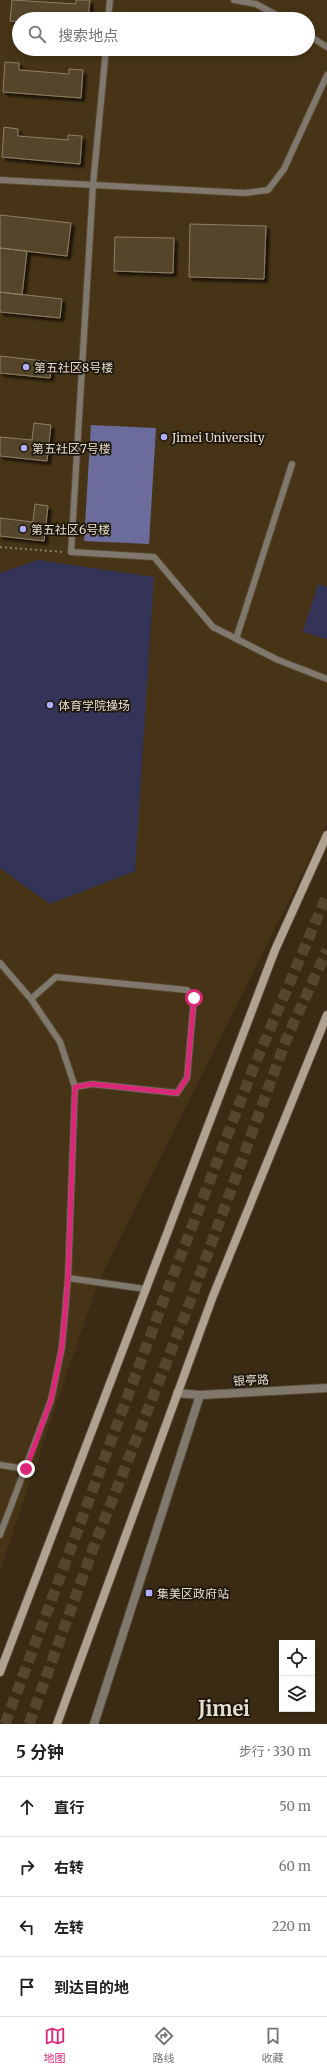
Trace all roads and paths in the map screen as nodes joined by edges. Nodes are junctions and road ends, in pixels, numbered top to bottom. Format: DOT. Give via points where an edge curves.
graph roads {
  1 [pos="110,0"];
  2 [pos="234,0"];
  3 [pos="109,12"];
  4 [pos="271,12"];
  5 [pos="315,39"];
  6 [pos="327,47"];
  7 [pos="105,56"];
  8 [pos="327,75"];
  9 [pos="0,180"];
  10 [pos="93,185"];
  11 [pos="292,464"];
  12 [pos="0,547"];
  13 [pos="56,552"];
  14 [pos="236,639"];
  15 [pos="327,679"];
  16 [pos="327,835"];
  17 [pos="0,963"];
  18 [pos="31,999"];
  19 [pos="327,1015"];
  20 [pos="75,1087"];
  21 [pos="68,1278"];
  22 [pos="144,1289"];
  23 [pos="327,1388"];
  24 [pos="177,1393"];
  25 [pos="200,1395"];
  26 [pos="0,1465"];
  27 [pos="26,1469"];
  28 [pos="0,1535"];
  29 [pos="0,1672"];
  30 [pos="57,1724"];
  31 [pos="94,1724"];
  1 -- 3 [label="lane"];
  2 -- 4 [label="lane" via="256,4"];
  5 -- 6 [label="lane"];
  7 -- 10 [label="lane"];
  8 -- 10 [label="lane" via="284,169 268,190 245,194"];
  9 -- 10 [label="lane"];
  10 -- 14 [label="lane" via="72,552 154,557 214,627"];
  11 -- 14 [label="lane"];
  12 -- 13 [label="path"];
  14 -- 15 [label="lane" via="278,660"];
  16 -- 22 [label="main road" via="275,950"];
  17 -- 18 [label="lane"];
  18 -- 20 [label="lane" via="60,1042"];
  18 -- 20 [label="lane" via="56,977 187,990 194,998 187,1078 177,1093 92,1084"];
  19 -- 24 [label="main road" via="215,1289"];
  20 -- 21 [label="lane"];
  21 -- 22 [label="lane"];
  21 -- 27 [label="lane" via="62,1347 51,1400"];
  22 -- 29 [label="main road"];
  23 -- 25 [label="street, 银亭路"];
  24 -- 25 [label="street, 银亭路"];
  24 -- 30 [label="main road"];
  25 -- 31 [label="street"];
  26 -- 27 [label="lane"];
  27 -- 28 [label="lane"];
}
